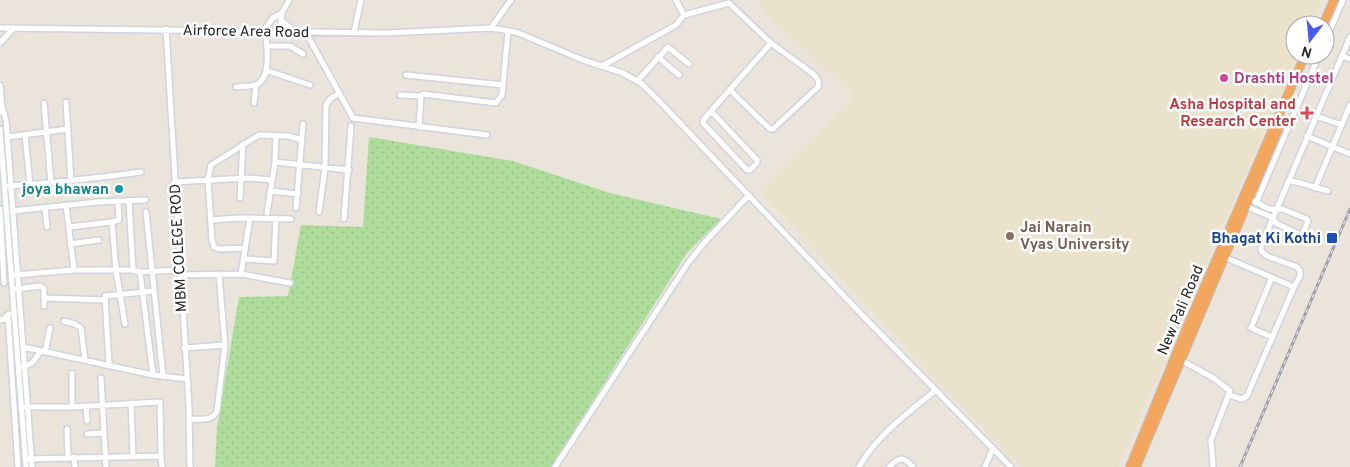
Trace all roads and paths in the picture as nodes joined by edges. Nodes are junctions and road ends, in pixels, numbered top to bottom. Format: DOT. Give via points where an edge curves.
graph roads {
  1 [pos="362,0"];
  2 [pos="511,0"];
  3 [pos="676,0"];
  4 [pos="1328,0"];
  5 [pos="1334,0"];
  6 [pos="1343,0"];
  7 [pos="286,1"];
  8 [pos="728,1"];
  9 [pos="282,13"];
  10 [pos="684,15"];
  11 [pos="1322,15"];
  12 [pos="1327,15"];
  13 [pos="1335,19"];
  14 [pos="281,20"];
  15 [pos="0,28"];
  16 [pos="15,28"];
  17 [pos="491,28"];
  18 [pos="166,29"];
  19 [pos="265,31"];
  20 [pos="305,31"];
  21 [pos="508,31"];
  22 [pos="280,32"];
  23 [pos="295,32"];
  24 [pos="354,32"];
  25 [pos="1350,37"];
  26 [pos="0,39"];
  27 [pos="0,43"];
  28 [pos="772,43"];
  29 [pos="266,46"];
  30 [pos="303,54"];
  31 [pos="1342,56"];
  32 [pos="658,57"];
  33 [pos="1350,59"];
  34 [pos="689,64"];
  35 [pos="1301,65"];
  36 [pos="1306,65"];
  37 [pos="1314,65"];
  38 [pos="602,66"];
  39 [pos="268,71"];
  40 [pos="406,75"];
  41 [pos="679,75"];
  42 [pos="637,81"];
  43 [pos="256,85"];
  44 [pos="310,85"];
  45 [pos="503,85"];
  46 [pos="0,86"];
  47 [pos="236,87"];
  48 [pos="730,90"];
  49 [pos="338,94"];
  50 [pos="400,95"];
  51 [pos="421,96"];
  52 [pos="66,102"];
  53 [pos="44,103"];
  54 [pos="254,103"];
  55 [pos="1350,106"];
  56 [pos="1,110"];
  57 [pos="711,111"];
  58 [pos="1316,116"];
  59 [pos="303,124"];
  60 [pos="1342,125"];
  61 [pos="351,126"];
  62 [pos="419,127"];
  63 [pos="0,129"];
  64 [pos="68,129"];
  65 [pos="46,132"];
  66 [pos="25,135"];
  67 [pos="487,135"];
  68 [pos="276,136"];
  69 [pos="1307,136"];
  70 [pos="7,137"];
  71 [pos="302,140"];
  72 [pos="243,144"];
  73 [pos="1332,147"];
  74 [pos="1350,154"];
  75 [pos="275,162"];
  76 [pos="300,165"];
  77 [pos="325,168"];
  78 [pos="349,170"];
  79 [pos="141,172"];
  80 [pos="242,178"];
  81 [pos="208,180"];
  82 [pos="272,180"];
  83 [pos="1289,180"];
  84 [pos="71,181"];
  85 [pos="174,182"];
  86 [pos="51,183"];
  87 [pos="5,186"];
  88 [pos="11,186"];
  89 [pos="30,186"];
  90 [pos="1315,188"];
  91 [pos="271,191"];
  92 [pos="1328,192"];
  93 [pos="298,194"];
  94 [pos="749,195"];
  95 [pos="240,198"];
  96 [pos="146,200"];
  97 [pos="118,201"];
  98 [pos="129,201"];
  99 [pos="1247,202"];
  100 [pos="66,205"];
  101 [pos="45,208"];
  102 [pos="296,208"];
  103 [pos="1277,209"];
  104 [pos="0,210"];
  105 [pos="146,212"];
  106 [pos="319,212"];
  107 [pos="9,213"];
  108 [pos="266,213"];
  109 [pos="250,218"];
  110 [pos="276,218"];
  111 [pos="1273,218"];
  112 [pos="291,219"];
  113 [pos="344,219"];
  114 [pos="211,220"];
  115 [pos="112,222"];
  116 [pos="47,227"];
  117 [pos="69,227"];
  118 [pos="99,240"];
  119 [pos="70,244"];
  120 [pos="246,248"];
  121 [pos="1224,257"];
  122 [pos="244,259"];
  123 [pos="74,270"];
  124 [pos="116,270"];
  125 [pos="133,270"];
  126 [pos="152,271"];
  127 [pos="140,272"];
  128 [pos="180,272"];
  129 [pos="219,274"];
  130 [pos="241,274"];
  131 [pos="15,275"];
  132 [pos="1272,277"];
  133 [pos="2,283"];
  134 [pos="290,283"];
  135 [pos="15,287"];
  136 [pos="1294,287"];
  137 [pos="154,291"];
  138 [pos="142,292"];
  139 [pos="120,294"];
  140 [pos="44,298"];
  141 [pos="105,300"];
  142 [pos="44,306"];
  143 [pos="14,308"];
  144 [pos="8,316"];
  145 [pos="0,320"];
  146 [pos="64,321"];
  147 [pos="125,324"];
  148 [pos="50,328"];
  149 [pos="1272,337"];
  150 [pos="225,345"];
  151 [pos="23,347"];
  152 [pos="184,348"];
  153 [pos="43,351"];
  154 [pos="85,360"];
  155 [pos="1181,360"];
  156 [pos="109,364"];
  157 [pos="22,368"];
  158 [pos="72,373"];
  159 [pos="153,374"];
  160 [pos="163,376"];
  161 [pos="101,378"];
  162 [pos="187,379"];
  163 [pos="936,390"];
  164 [pos="1230,395"];
  165 [pos="131,404"];
  166 [pos="103,405"];
  167 [pos="86,406"];
  168 [pos="25,407"];
  169 [pos="72,407"];
  170 [pos="190,419"];
  171 [pos="86,420"];
  172 [pos="67,429"];
  173 [pos="104,433"];
  174 [pos="87,434"];
  175 [pos="17,444"];
  176 [pos="24,444"];
  177 [pos="993,448"];
  178 [pos="133,456"];
  179 [pos="162,456"];
  180 [pos="71,457"];
  181 [pos="105,457"];
  182 [pos="32,459"];
  183 [pos="26,460"];
  184 [pos="1006,462"];
  185 [pos="18,467"];
  186 [pos="26,467"];
  187 [pos="32,467"];
  188 [pos="75,467"];
  189 [pos="106,467"];
  190 [pos="162,467"];
  191 [pos="190,467"];
  192 [pos="555,467"];
  193 [pos="859,467"];
  194 [pos="889,467"];
  195 [pos="913,467"];
  196 [pos="985,467"];
  197 [pos="1002,467"];
  198 [pos="1011,467"];
  199 [pos="1130,467"];
  200 [pos="1136,467"];
  201 [pos="1214,467"];
  1 -- 24 [label="street"];
  2 -- 17 [label="street"];
  3 -- 10 [label="street"];
  4 -- 11 [label="highway"];
  5 -- 12 [label="highway"];
  6 -- 13 [label="street"];
  7 -- 9 [label="street"];
  8 -- 10 [label="street"];
  8 -- 28 [label="street"];
  9 -- 14 [label="street"];
  9 -- 19 [label="street" via="273,18"];
  10 -- 38 [label="street" via="676,25"];
  14 -- 22 [label="street"];
  14 -- 23 [label="street"];
  15 -- 16 [label="street, Airforce Area Road"];
  15 -- 26 [label="street, Airforce Area Road"];
  16 -- 18 [label="street, Airforce Area Road"];
  16 -- 27 [label="street"];
  17 -- 21 [label="street, Airforce Area Road"];
  17 -- 24 [label="street, Airforce Area Road"];
  18 -- 19 [label="street, Airforce Area Road"];
  18 -- 85 [label="street, MBM COLEGE ROD"];
  19 -- 22 [label="street, Airforce Area Road"];
  19 -- 29 [label="street"];
  20 -- 23 [label="street, Airforce Area Road"];
  20 -- 24 [label="street, Airforce Area Road"];
  20 -- 49 [label="street"];
  21 -- 38 [label="street, Airforce Area Road" via="524,34"];
  21 -- 45 [label="street"];
  22 -- 23 [label="street, Airforce Area Road"];
  25 -- 31 [label="street"];
  28 -- 48 [label="street"];
  28 -- 48 [label="street" via="813,74 818,79 818,87 773,129"];
  29 -- 30 [label="street" via="290,46"];
  29 -- 39 [label="street"];
  31 -- 33 [label="street"];
  31 -- 58 [label="street"];
  32 -- 34 [label="street" via="670,47"];
  32 -- 41 [label="street"];
  32 -- 42 [label="street"];
  35 -- 99 [label="highway, New Pali Road"];
  36 -- 99 [label="highway, New Pali Road"];
  37 -- 99 [label="street"];
  38 -- 42 [label="street, Airforce Area Road"];
  39 -- 43 [label="street"];
  39 -- 44 [label="street"];
  40 -- 45 [label="street"];
  42 -- 94 [label="street, Airforce Area Road"];
  43 -- 47 [label="street"];
  43 -- 54 [label="street"];
  45 -- 51 [label="street" via="502,96 496,102"];
  46 -- 56 [label="street"];
  48 -- 57 [label="street"];
  49 -- 62 [label="street" via="353,118"];
  49 -- 77 [label="street" via="326,105"];
  50 -- 51 [label="street"];
  51 -- 62 [label="street"];
  52 -- 64 [label="street"];
  53 -- 65 [label="street"];
  55 -- 60 [label="street"];
  56 -- 70 [label="street" via="6,120"];
  57 -- 57 [label="street" via="757,160 758,163 750,170 704,123"];
  58 -- 60 [label="street"];
  58 -- 69 [label="street"];
  59 -- 71 [label="street"];
  60 -- 73 [label="street"];
  61 -- 78 [label="street"];
  62 -- 67 [label="street"];
  63 -- 87 [label="street"];
  64 -- 65 [label="street"];
  64 -- 84 [label="street"];
  65 -- 66 [label="street"];
  65 -- 86 [label="street"];
  66 -- 70 [label="street"];
  66 -- 89 [label="street"];
  68 -- 71 [label="street"];
  68 -- 72 [label="street" via="259,135"];
  68 -- 75 [label="street"];
  69 -- 73 [label="street"];
  69 -- 83 [label="street"];
  70 -- 88 [label="street"];
  71 -- 76 [label="street"];
  72 -- 80 [label="street"];
  72 -- 81 [label="street" via="211,165"];
  73 -- 74 [label="street"];
  73 -- 90 [label="street"];
  75 -- 76 [label="street"];
  75 -- 82 [label="street"];
  76 -- 77 [label="street"];
  76 -- 93 [label="street"];
  77 -- 78 [label="street"];
  77 -- 106 [label="street"];
  78 -- 113 [label="street"];
  79 -- 84 [label="street"];
  80 -- 81 [label="street"];
  80 -- 82 [label="street"];
  80 -- 95 [label="street"];
  81 -- 85 [label="street"];
  81 -- 114 [label="street"];
  82 -- 91 [label="street"];
  83 -- 90 [label="street"];
  83 -- 103 [label="street"];
  84 -- 86 [label="street"];
  85 -- 128 [label="street, MBM COLEGE ROD"];
  86 -- 89 [label="street"];
  87 -- 88 [label="street"];
  87 -- 107 [label="street"];
  88 -- 89 [label="street"];
  88 -- 107 [label="street"];
  90 -- 92 [label="street"];
  91 -- 93 [label="street"];
  91 -- 108 [label="street"];
  93 -- 102 [label="street"];
  94 -- 163 [label="street, Airforce Area Road"];
  94 -- 192 [label="street" via="688,263"];
  96 -- 98 [label="street"];
  97 -- 98 [label="street"];
  97 -- 100 [label="street"];
  97 -- 115 [label="street" via="119,220"];
  98 -- 125 [label="street"];
  99 -- 103 [label="street"];
  99 -- 111 [label="street"];
  99 -- 121 [label="highway, New Pali Road"];
  99 -- 199 [label="highway, New Pali Road"];
  100 -- 101 [label="street"];
  100 -- 117 [label="street"];
  101 -- 107 [label="street"];
  101 -- 116 [label="street"];
  103 -- 111 [label="street"];
  103 -- 111 [label="street" via="1298,215 1308,222 1300,235 1276,223"];
  104 -- 107 [label="street"];
  104 -- 133 [label="street"];
  105 -- 126 [label="street"];
  107 -- 131 [label="street"];
  107 -- 131 [label="street"];
  109 -- 110 [label="street"];
  109 -- 114 [label="street"];
  109 -- 120 [label="street"];
  110 -- 112 [label="street"];
  110 -- 122 [label="street" via="274,261"];
  111 -- 136 [label="street" via="1261,251 1297,267 1300,276"];
  114 -- 120 [label="street" via="214,248"];
  115 -- 117 [label="street"];
  115 -- 124 [label="street"];
  117 -- 119 [label="street"];
  118 -- 119 [label="street"];
  119 -- 123 [label="street"];
  120 -- 122 [label="street"];
  121 -- 132 [label="street"];
  121 -- 155 [label="highway, New Pali Road"];
  122 -- 130 [label="street"];
  123 -- 124 [label="street"];
  123 -- 131 [label="street"];
  124 -- 125 [label="street"];
  124 -- 139 [label="street"];
  125 -- 127 [label="street"];
  126 -- 127 [label="street"];
  126 -- 128 [label="street"];
  126 -- 137 [label="street"];
  127 -- 138 [label="street"];
  128 -- 129 [label="street"];
  128 -- 152 [label="street, MBM COLEGE ROD"];
  129 -- 130 [label="street"];
  129 -- 150 [label="street"];
  130 -- 134 [label="street"];
  131 -- 135 [label="street"];
  132 -- 136 [label="street"];
  132 -- 149 [label="street" via="1251,328"];
  133 -- 135 [label="street"];
  135 -- 140 [label="street" via="42,287"];
  135 -- 143 [label="street"];
  135 -- 151 [label="street"];
  136 -- 149 [label="street"];
  137 -- 138 [label="street"];
  137 -- 160 [label="street"];
  138 -- 139 [label="street"];
  138 -- 159 [label="street"];
  139 -- 141 [label="street" via="105,296"];
  139 -- 147 [label="street"];
  140 -- 141 [label="street"];
  140 -- 142 [label="street"];
  141 -- 156 [label="street"];
  143 -- 144 [label="street"];
  143 -- 157 [label="street"];
  144 -- 145 [label="street"];
  144 -- 175 [label="street"];
  146 -- 154 [label="street" via="80,328"];
  148 -- 153 [label="street"];
  149 -- 164 [label="street" via="1247,396 1242,399"];
  150 -- 152 [label="street"];
  150 -- 170 [label="street" via="215,416"];
  151 -- 153 [label="street"];
  151 -- 157 [label="street"];
  152 -- 162 [label="street, MBM COLEGE ROD"];
  153 -- 154 [label="street"];
  153 -- 157 [label="street"];
  154 -- 156 [label="street"];
  155 -- 164 [label="street" via="1228,388"];
  155 -- 200 [label="highway, New Pali Road"];
  156 -- 159 [label="street"];
  157 -- 168 [label="street"];
  158 -- 169 [label="street"];
  159 -- 160 [label="street"];
  160 -- 162 [label="street"];
  161 -- 166 [label="street"];
  162 -- 170 [label="street, MBM COLEGE ROD"];
  163 -- 177 [label="street, Airforce Area Road"];
  163 -- 193 [label="street" via="872,448"];
  164 -- 201 [label="street" via="1211,440"];
  165 -- 166 [label="street"];
  165 -- 178 [label="street"];
  165 -- 179 [label="street" via="160,402"];
  166 -- 167 [label="street"];
  166 -- 173 [label="street"];
  167 -- 169 [label="street"];
  167 -- 171 [label="street"];
  168 -- 169 [label="street"];
  168 -- 176 [label="street"];
  168 -- 182 [label="street"];
  170 -- 191 [label="street, MBM COLEGE ROD"];
  172 -- 180 [label="street"];
  173 -- 174 [label="street"];
  173 -- 181 [label="street"];
  175 -- 176 [label="street"];
  175 -- 185 [label="street"];
  176 -- 183 [label="street"];
  177 -- 184 [label="street, Airforce Area Road"];
  177 -- 196 [label="street"];
  178 -- 179 [label="street"];
  178 -- 181 [label="street"];
  179 -- 190 [label="street"];
  180 -- 181 [label="street"];
  180 -- 182 [label="street"];
  180 -- 188 [label="street"];
  181 -- 189 [label="street"];
  182 -- 183 [label="street"];
  182 -- 187 [label="street"];
  183 -- 186 [label="street"];
  184 -- 197 [label="street"];
  184 -- 198 [label="street, Airforce Area Road"];
  194 -- 195 [label="street" via="901,459"];
}
